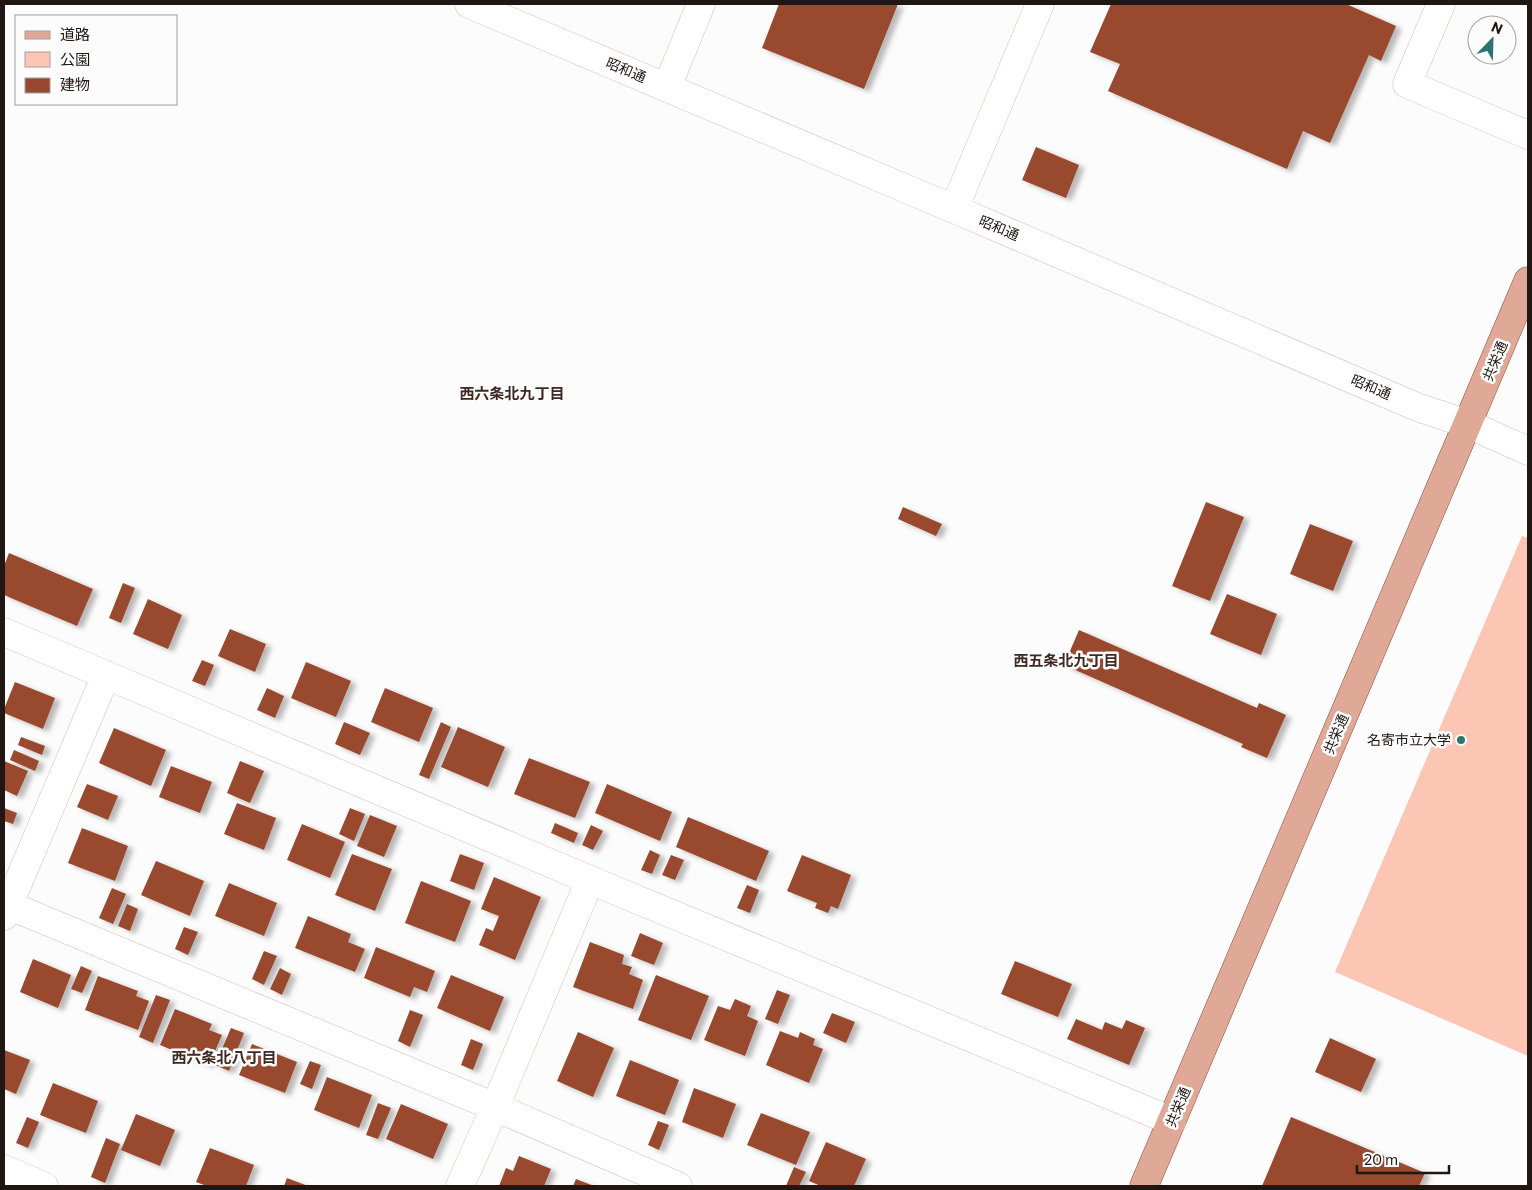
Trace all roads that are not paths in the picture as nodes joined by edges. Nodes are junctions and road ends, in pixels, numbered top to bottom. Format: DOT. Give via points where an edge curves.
graph roads {
  1 [pos="469,4"];
  2 [pos="701,4"];
  3 [pos="1040,4"];
  4 [pos="1441,4"];
  5 [pos="667,87"];
  6 [pos="1528,135"];
  7 [pos="954,209"];
  8 [pos="1528,281"];
  9 [pos="1468,424"];
  10 [pos="1528,451"];
  11 [pos="4,632"];
  12 [pos="106,675"];
  13 [pos="590,880"];
  14 [pos="6,910"];
  15 [pos="495,1108"];
  16 [pos="1172,1121"];
  17 [pos="4,1170"];
  18 [pos="44,1186"];
  19 [pos="460,1186"];
  20 [pos="678,1186"];
  21 [pos="1144,1186"];
  1 -- 5 [label="street, 昭和通"];
  2 -- 5 [label="street"];
  3 -- 7 [label="street"];
  4 -- 6 [label="street" via="1407,84"];
  5 -- 7 [label="street, 昭和通"];
  7 -- 9 [label="street, 昭和通" via="1417,407"];
  8 -- 9 [label="main road, 共栄通"];
  9 -- 10 [label="street, 昭和通"];
  9 -- 16 [label="main road, 共栄通"];
  11 -- 12 [label="street"];
  12 -- 13 [label="street"];
  12 -- 14 [label="street"];
  13 -- 15 [label="street"];
  13 -- 16 [label="street"];
  14 -- 15 [label="street"];
  15 -- 19 [label="street"];
  15 -- 20 [label="street"];
  16 -- 21 [label="main road, 共栄通"];
  17 -- 18 [label="street"];
}
